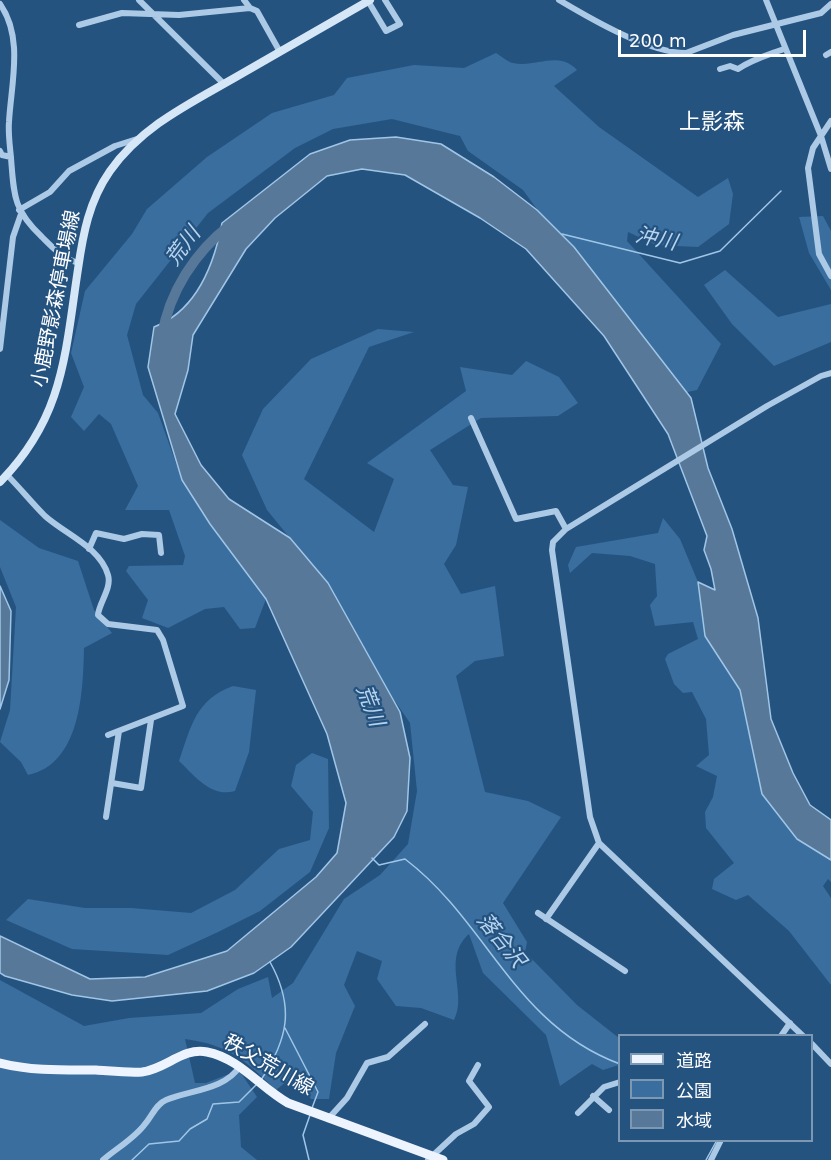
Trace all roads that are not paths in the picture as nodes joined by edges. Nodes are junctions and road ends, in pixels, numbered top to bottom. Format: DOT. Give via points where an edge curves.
graph roads {
  1 [pos="139,0"];
  2 [pos="244,0"];
  3 [pos="385,0"];
  4 [pos="559,0"];
  5 [pos="766,0"];
  6 [pos="369,1"];
  7 [pos="0,4"];
  8 [pos="831,4"];
  9 [pos="250,8"];
  10 [pos="150,14"];
  11 [pos="777,24"];
  12 [pos="79,25"];
  13 [pos="784,49"];
  14 [pos="280,52"];
  15 [pos="720,69"];
  16 [pos="224,84"];
  17 [pos="831,121"];
  18 [pos="821,136"];
  19 [pos="137,139"];
  20 [pos="0,152"];
  21 [pos="11,157"];
  22 [pos="831,169"];
  23 [pos="20,212"];
  24 [pos="79,263"];
  25 [pos="831,276"];
  26 [pos="0,349"];
  27 [pos="831,374"];
  28 [pos="471,418"];
  29 [pos="7,475"];
  30 [pos="0,482"];
  31 [pos="566,529"];
  32 [pos="89,549"];
  33 [pos="161,553"];
  34 [pos="151,720"];
  35 [pos="119,730"];
  36 [pos="108,735"];
  37 [pos="112,783"];
  38 [pos="106,817"];
  39 [pos="599,843"];
  40 [pos="538,913"];
  41 [pos="546,918"];
  42 [pos="625,971"];
  43 [pos="790,1023"];
  44 [pos="425,1024"];
  45 [pos="782,1034"];
  46 [pos="802,1034"];
  47 [pos="813,1045"];
  48 [pos="0,1064"];
  49 [pos="831,1064"];
  50 [pos="478,1065"];
  51 [pos="240,1066"];
  52 [pos="618,1083"];
  53 [pos="592,1096"];
  54 [pos="609,1110"];
  55 [pos="578,1113"];
  56 [pos="328,1119"];
  57 [pos="720,1142"];
  58 [pos="430,1158"];
  59 [pos="103,1160"];
  60 [pos="443,1160"];
  61 [pos="711,1160"];
  1 -- 10 [label="street"];
  2 -- 9 [label="street"];
  3 -- 6 [label="street" via="399,24 386,31"];
  4 -- 11 [label="street" via="671,52 686,53 733,34"];
  5 -- 11 [label="street"];
  6 -- 14 [label="main road, 小鹿野影森停車場線"];
  7 -- 21 [label="street" via="13,39 15,60 9,123"];
  8 -- 11 [label="street" via="821,13"];
  9 -- 10 [label="street"];
  9 -- 14 [label="street" via="257,11"];
  10 -- 12 [label="street" via="122,13"];
  10 -- 16 [label="street"];
  11 -- 13 [label="street"];
  13 -- 15 [label="street" via="738,69"];
  13 -- 18 [label="street"];
  14 -- 16 [label="main road, 小鹿野影森停車場線"];
  16 -- 19 [label="main road, 小鹿野影森停車場線" via="172,113"];
  17 -- 18 [label="street"];
  18 -- 22 [label="street"];
  18 -- 25 [label="street" via="809,159 809,177 819,254"];
  19 -- 23 [label="street" via="115,146 69,171 50,192"];
  19 -- 24 [label="main road, 小鹿野影森停車場線" via="108,173 96,195 88,214"];
  20 -- 21 [label="street"];
  21 -- 23 [label="street" via="12,189"];
  23 -- 24 [label="street" via="62,256"];
  23 -- 26 [label="street" via="10,256"];
  24 -- 29 [label="main road, 小鹿野影森停車場線" via="59,387 39,435"];
  27 -- 31 [label="street" via="767,406"];
  28 -- 31 [label="street" via="516,519 556,511"];
  29 -- 30 [label="main road, 小鹿野影森停車場線"];
  29 -- 32 [label="street" via="46,516"];
  31 -- 39 [label="street" via="553,542 552,556 590,817"];
  32 -- 33 [label="street" via="96,533 124,539 159,535"];
  32 -- 34 [label="street" via="108,575 98,615 102,621 157,630 163,640 183,706"];
  34 -- 35 [label="street"];
  34 -- 37 [label="street" via="141,788"];
  35 -- 36 [label="street"];
  35 -- 37 [label="street"];
  37 -- 38 [label="street"];
  39 -- 41 [label="street"];
  39 -- 43 [label="street"];
  40 -- 41 [label="street"];
  41 -- 42 [label="street"];
  43 -- 45 [label="street"];
  43 -- 46 [label="street"];
  44 -- 56 [label="street" via="388,1056 367,1063 347,1098"];
  47 -- 49 [label="street"];
  48 -- 51 [label="main road, 秩父荒川線" via="26,1069 143,1072 198,1051"];
  50 -- 58 [label="street" via="469,1081 489,1107 474,1124 456,1134"];
  51 -- 56 [label="main road, 秩父荒川線" via="274,1095"];
  51 -- 59 [label="street" via="233,1077 219,1084 159,1105 145,1125"];
  52 -- 53 [label="street"];
  53 -- 54 [label="street"];
  53 -- 55 [label="street"];
  56 -- 58 [label="main road, 秩父荒川線"];
  57 -- 61 [label="street"];
  58 -- 60 [label="main road, 秩父荒川線"];
}
